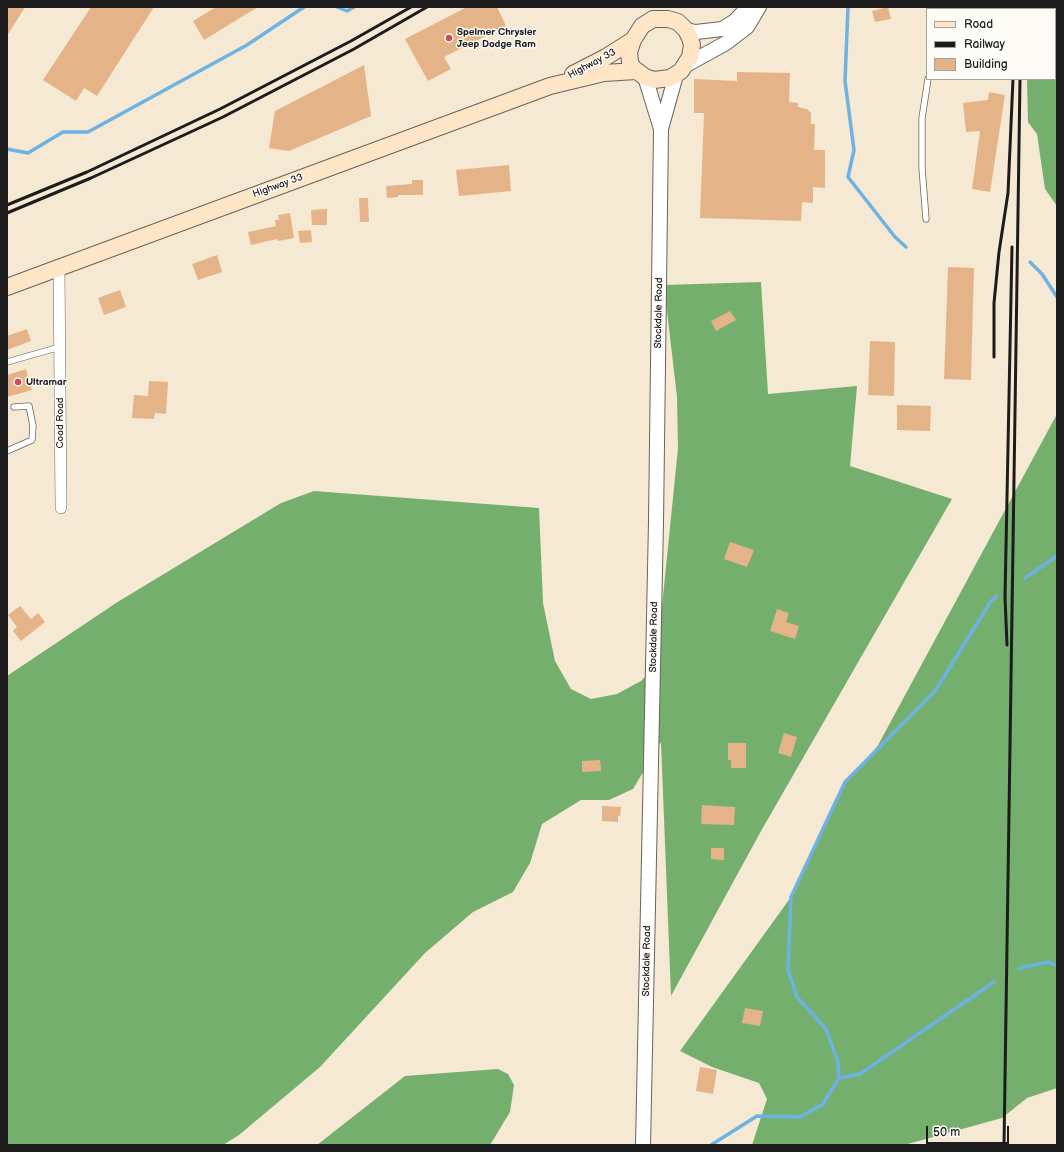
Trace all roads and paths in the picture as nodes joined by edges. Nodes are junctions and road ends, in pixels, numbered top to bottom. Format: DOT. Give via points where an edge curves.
graph roads {
  1 [pos="677,7"];
  2 [pos="748,7"];
  3 [pos="759,7"];
  4 [pos="656,13"];
  5 [pos="684,28"];
  6 [pos="632,40"];
  7 [pos="681,70"];
  8 [pos="640,74"];
  9 [pos="928,80"];
  10 [pos="550,86"];
  11 [pos="661,129"];
  12 [pos="926,219"];
  13 [pos="59,266"];
  14 [pos="7,287"];
  15 [pos="60,347"];
  16 [pos="7,362"];
  17 [pos="14,407"];
  18 [pos="7,451"];
  19 [pos="61,508"];
  20 [pos="643,1145"];
  1 -- 5 [label="main road"];
  2 -- 5 [label="street" via="735,21 722,29 696,32"];
  3 -- 7 [label="street" via="753,19 742,31"];
  4 -- 5 [label="main road"];
  4 -- 6 [label="main road"];
  5 -- 7 [label="main road" via="692,45 690,57"];
  6 -- 8 [label="main road" via="629,58 633,68"];
  6 -- 10 [label="main road, Highway 33" via="606,57"];
  7 -- 8 [label="main road" via="660,80"];
  7 -- 11 [label="street, Stockdale Road"];
  8 -- 10 [label="main road, Highway 33" via="604,73"];
  8 -- 11 [label="street, Stockdale Road"];
  9 -- 12 [label="lane" via="922,118"];
  10 -- 13 [label="main road, Highway 33"];
  11 -- 20 [label="street, Stockdale Road" via="656,530"];
  13 -- 14 [label="main road, Highway 33"];
  13 -- 15 [label="street, Coad Road"];
  15 -- 16 [label="lane"];
  15 -- 19 [label="street, Coad Road"];
  17 -- 18 [label="lane" via="29,406 33,426 32,440"];
}
